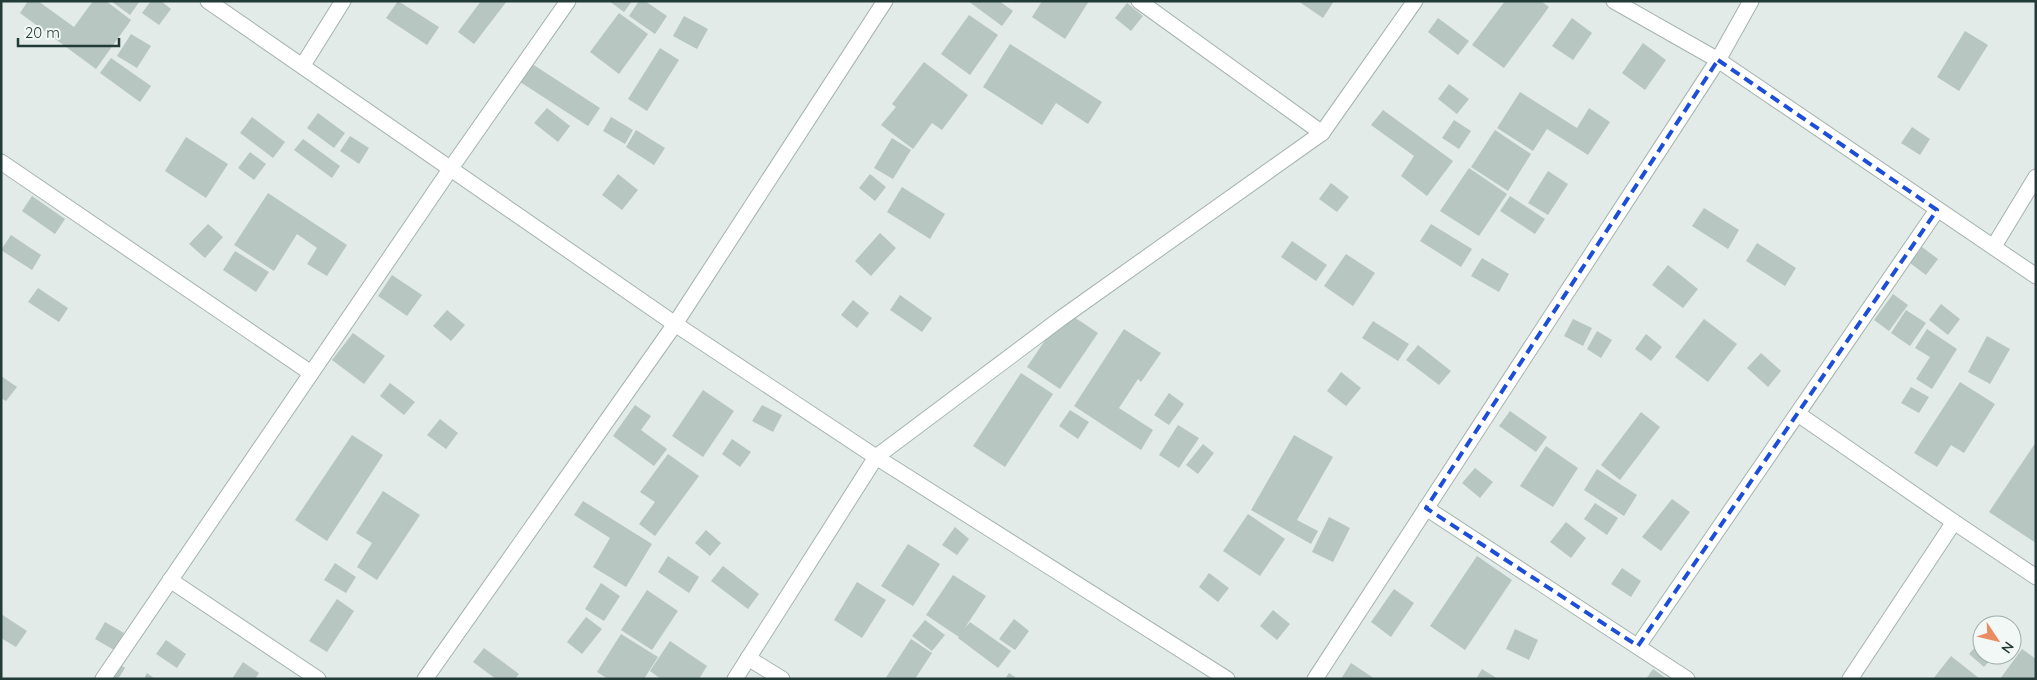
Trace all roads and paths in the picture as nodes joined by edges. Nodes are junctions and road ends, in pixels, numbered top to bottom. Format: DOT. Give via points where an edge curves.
graph roads {
  1 [pos="208,1"];
  2 [pos="343,1"];
  3 [pos="568,1"];
  4 [pos="885,1"];
  5 [pos="1139,1"];
  6 [pos="1415,1"];
  7 [pos="1614,1"];
  8 [pos="1752,1"];
  9 [pos="1718,60"];
  10 [pos="303,66"];
  11 [pos="1322,133"];
  12 [pos="1,162"];
  13 [pos="451,168"];
  14 [pos="2036,177"];
  15 [pos="1937,210"];
  16 [pos="1994,246"];
  17 [pos="2036,276"];
  18 [pos="675,324"];
  19 [pos="311,373"];
  20 [pos="1798,414"];
  21 [pos="876,457"];
  22 [pos="1426,508"];
  23 [pos="1954,522"];
  24 [pos="2036,577"];
  25 [pos="170,580"];
  26 [pos="1638,646"];
  27 [pos="748,658"];
  28 [pos="103,679"];
  29 [pos="318,679"];
  30 [pos="425,679"];
  31 [pos="735,679"];
  32 [pos="782,679"];
  33 [pos="1227,679"];
  34 [pos="1315,679"];
  35 [pos="1687,679"];
  36 [pos="1850,679"];
  1 -- 10 [label="street"];
  2 -- 10 [label="street"];
  3 -- 13 [label="street"];
  4 -- 18 [label="street"];
  5 -- 11 [label="street"];
  6 -- 11 [label="street"];
  7 -- 9 [label="street"];
  8 -- 9 [label="street"];
  9 -- 15 [label="street"];
  9 -- 22 [label="street"];
  10 -- 13 [label="street"];
  11 -- 21 [label="street" via="1060,319"];
  12 -- 19 [label="street"];
  13 -- 18 [label="street"];
  13 -- 19 [label="street"];
  14 -- 16 [label="street"];
  15 -- 16 [label="street"];
  15 -- 20 [label="street"];
  16 -- 17 [label="street"];
  18 -- 21 [label="street"];
  18 -- 30 [label="street"];
  19 -- 25 [label="street"];
  20 -- 23 [label="street"];
  20 -- 26 [label="street"];
  21 -- 27 [label="street"];
  21 -- 33 [label="street"];
  22 -- 26 [label="street"];
  22 -- 34 [label="street"];
  23 -- 24 [label="street"];
  23 -- 36 [label="street"];
  25 -- 28 [label="street"];
  25 -- 29 [label="street"];
  26 -- 35 [label="street"];
  27 -- 31 [label="street"];
  27 -- 32 [label="street"];
}
